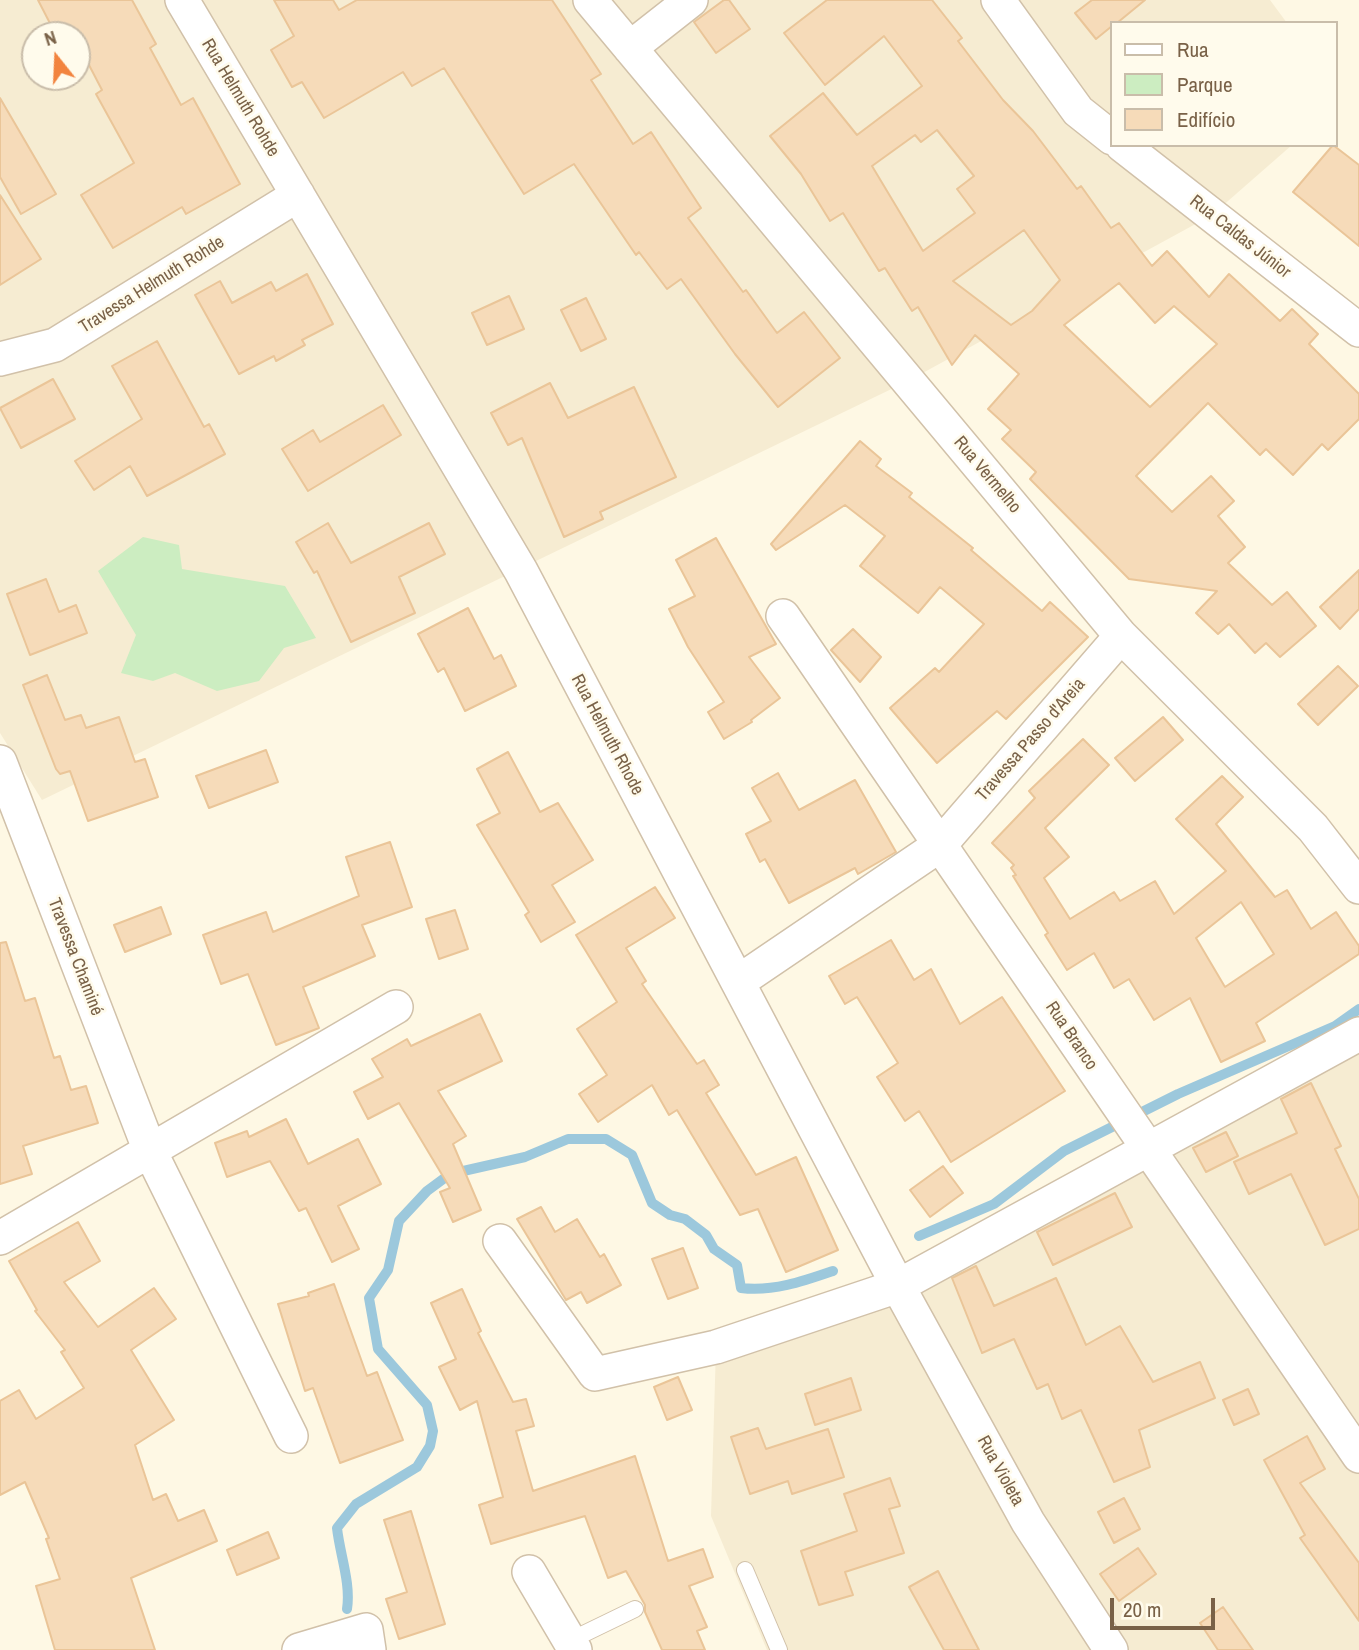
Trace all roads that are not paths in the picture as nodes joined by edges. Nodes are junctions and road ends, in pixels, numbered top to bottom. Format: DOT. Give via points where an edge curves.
graph roads {
  1 [pos="182,0"];
  2 [pos="590,0"];
  3 [pos="691,0"];
  4 [pos="998,0"];
  5 [pos="630,48"];
  6 [pos="1110,136"];
  7 [pos="1125,147"];
  8 [pos="298,195"];
  9 [pos="1359,330"];
  10 [pos="0,359"];
  11 [pos="783,616"];
  12 [pos="1121,636"];
  13 [pos="0,762"];
  14 [pos="940,845"];
  15 [pos="1359,887"];
  16 [pos="738,982"];
  17 [pos="396,1007"];
  18 [pos="1359,1034"];
  19 [pos="1149,1149"];
  20 [pos="150,1151"];
  21 [pos="0,1238"];
  22 [pos="500,1241"];
  23 [pos="898,1286"];
  24 [pos="291,1436"];
  25 [pos="1359,1456"];
  26 [pos="745,1570"];
  27 [pos="529,1572"];
  28 [pos="635,1609"];
  29 [pos="368,1640"];
  30 [pos="572,1645"];
  31 [pos="299,1650"];
  32 [pos="779,1650"];
  33 [pos="1111,1650"];
  1 -- 8 [label="street, Rua Helmuth Rohde"];
  2 -- 5 [label="street, Rua Vermelho"];
  3 -- 5 [label="street"];
  4 -- 6 [label="street" via="1078,111"];
  5 -- 12 [label="street, Rua Vermelho"];
  7 -- 9 [label="street, Rua Caldas Júnior"];
  8 -- 10 [label="street, Travessa Helmuth Rohde" via="55,345"];
  8 -- 16 [label="street, Rua Helmuth Rhode" via="521,571"];
  11 -- 14 [label="street, Rua Branco"];
  12 -- 14 [label="street, Travessa Passo d'Areia"];
  12 -- 15 [label="street, Rua Vermelho" via="1314,828"];
  13 -- 20 [label="street, Travessa Chaminé"];
  14 -- 16 [label="street, Travessa Passo d'Areia"];
  14 -- 19 [label="street, Rua Branco"];
  16 -- 23 [label="street, Rua Helmuth Rhode"];
  17 -- 20 [label="street"];
  18 -- 19 [label="street"];
  19 -- 23 [label="street"];
  19 -- 25 [label="street, Rua Branco"];
  20 -- 21 [label="street"];
  20 -- 24 [label="street, Travessa Chaminé"];
  22 -- 23 [label="street" via="595,1374 716,1347"];
  23 -- 33 [label="street, Rua Violeta" via="1028,1522"];
  26 -- 32 [label="lane"];
  27 -- 30 [label="street"];
  28 -- 30 [label="lane"];
  29 -- 31 [label="street"];
}
